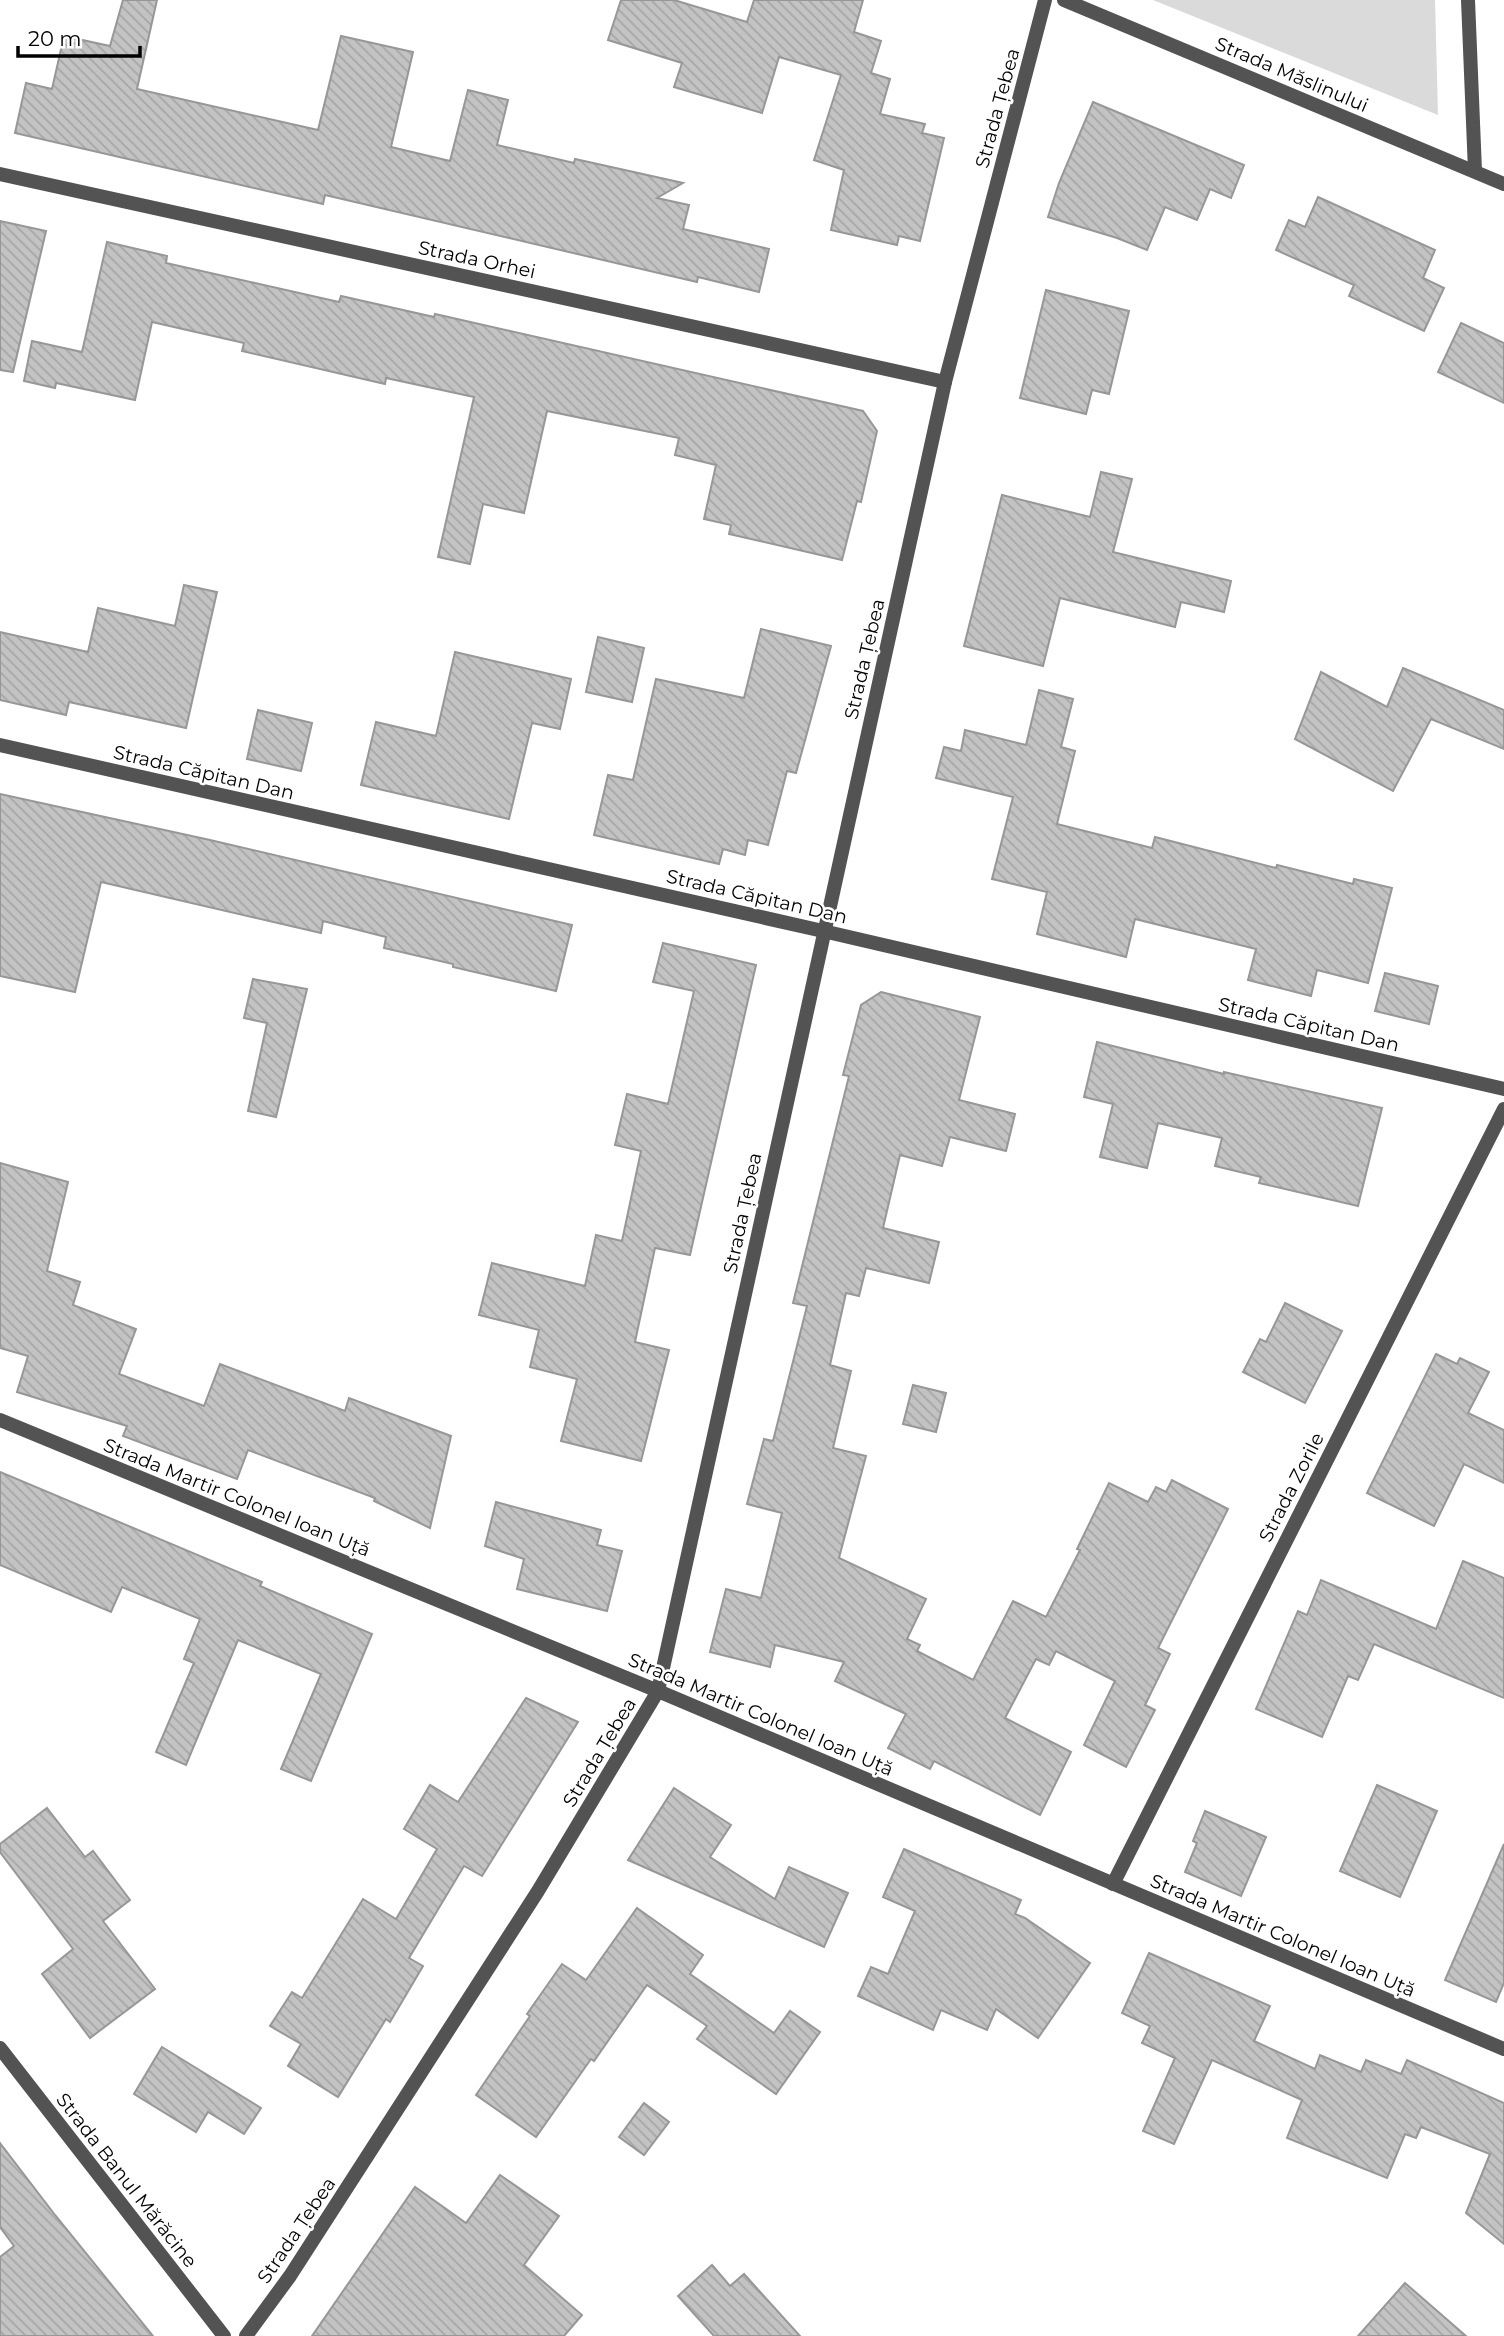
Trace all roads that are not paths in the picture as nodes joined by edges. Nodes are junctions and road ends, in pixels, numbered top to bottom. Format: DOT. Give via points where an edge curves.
graph roads {
  1 [pos="1045,0"];
  2 [pos="1064,0"];
  3 [pos="1468,0"];
  4 [pos="1475,170"];
  5 [pos="0,174"];
  6 [pos="1504,184"];
  7 [pos="945,382"];
  8 [pos="0,746"];
  9 [pos="823,931"];
  10 [pos="1504,1089"];
  11 [pos="1504,1109"];
  12 [pos="0,1420"];
  13 [pos="658,1691"];
  14 [pos="1113,1884"];
  15 [pos="0,2048"];
  16 [pos="1504,2049"];
  17 [pos="224,2336"];
  18 [pos="246,2336"];
  1 -- 7 [label="street, Strada Țebea"];
  2 -- 4 [label="street, Strada Măslinului"];
  3 -- 4 [label="street"];
  4 -- 6 [label="street, Strada Măslinului"];
  5 -- 7 [label="street, Strada Orhei"];
  7 -- 9 [label="street, Strada Țebea"];
  8 -- 9 [label="street, Strada Căpitan Dan"];
  9 -- 10 [label="street, Strada Căpitan Dan"];
  9 -- 13 [label="street, Strada Țebea"];
  11 -- 14 [label="street, Strada Zorile"];
  12 -- 13 [label="street, Strada Martir Colonel Ioan Uță"];
  13 -- 14 [label="street, Strada Martir Colonel Ioan Uță"];
  13 -- 18 [label="street, Strada Țebea" via="531,1903 290,2276"];
  14 -- 16 [label="street, Strada Martir Colonel Ioan Uță"];
  15 -- 17 [label="street, Strada Banul Mărăcine"];
}
